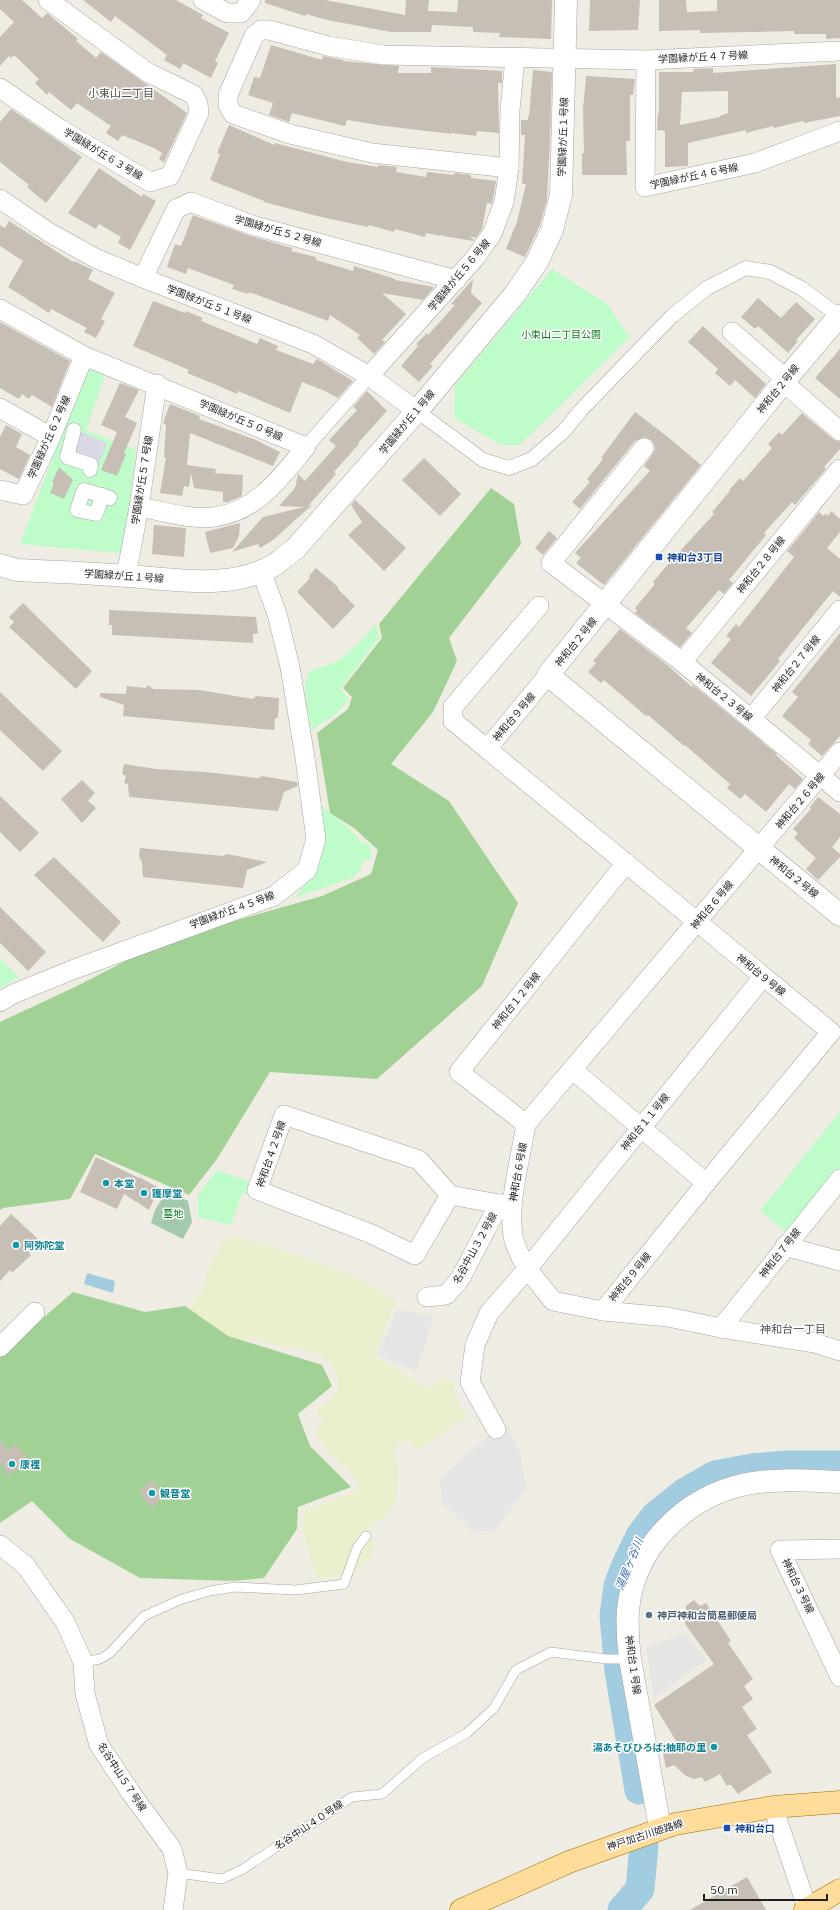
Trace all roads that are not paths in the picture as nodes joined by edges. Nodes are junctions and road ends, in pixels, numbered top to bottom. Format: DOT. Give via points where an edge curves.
graph roads {
  1 [pos="48,0"];
  2 [pos="203,0"];
  3 [pos="250,0"];
  4 [pos="566,0"];
  5 [pos="840,51"];
  6 [pos="515,58"];
  7 [pos="565,60"];
  8 [pos="646,60"];
  9 [pos="0,88"];
  10 [pos="840,131"];
  11 [pos="510,168"];
  12 [pos="0,199"];
  13 [pos="143,278"];
  14 [pos="456,280"];
  15 [pos="0,308"];
  16 [pos="840,316"];
  17 [pos="732,332"];
  18 [pos="84,356"];
  19 [pos="369,376"];
  20 [pos="784,381"];
  21 [pos="156,384"];
  22 [pos="0,408"];
  23 [pos="417,411"];
  24 [pos="74,430"];
  25 [pos="840,431"];
  26 [pos="51,437"];
  27 [pos="306,447"];
  28 [pos="644,448"];
  29 [pos="840,469"];
  30 [pos="90,470"];
  31 [pos="0,490"];
  32 [pos="139,507"];
  33 [pos="95,516"];
  34 [pos="0,565"];
  35 [pos="261,570"];
  36 [pos="126,576"];
  37 [pos="606,605"];
  38 [pos="539,606"];
  39 [pos="840,610"];
  40 [pos="682,662"];
  41 [pos="548,675"];
  42 [pos="751,719"];
  43 [pos="487,749"];
  44 [pos="840,752"];
  45 [pos="820,776"];
  46 [pos="840,792"];
  47 [pos="760,849"];
  48 [pos="626,864"];
  49 [pos="840,915"];
  50 [pos="697,923"];
  51 [pos="764,977"];
  52 [pos="0,1002"];
  53 [pos="573,1070"];
  54 [pos="526,1124"];
  55 [pos="640,1127"];
  56 [pos="840,1179"];
  57 [pos="706,1183"];
  58 [pos="450,1195"];
  59 [pos="506,1204"];
  60 [pos="785,1246"];
  61 [pos="840,1261"];
  62 [pos="528,1268"];
  63 [pos="427,1297"];
  64 [pos="603,1311"];
  65 [pos="35,1312"];
  66 [pos="721,1328"];
  67 [pos="0,1348"];
  68 [pos="840,1351"];
  69 [pos="496,1429"];
  70 [pos="840,1482"];
  71 [pos="366,1536"];
  72 [pos="0,1545"];
  73 [pos="840,1549"];
  74 [pos="832,1639"];
  75 [pos="630,1659"];
  76 [pos="83,1662"];
  77 [pos="840,1677"];
  78 [pos="840,1802"];
  79 [pos="773,1807"];
  80 [pos="660,1828"];
  81 [pos="178,1873"];
  82 [pos="840,1890"];
  83 [pos="173,1910"];
  84 [pos="461,1910"];
  85 [pos="807,1910"];
  1 -- 9 [label="street, 学園緑が丘６３号線" via="147,72 194,95 199,114 170,176 150,182 60,129"];
  2 -- 3 [label="street" via="227,14 242,13"];
  4 -- 7 [label="street, 学園緑が丘１号線"];
  5 -- 8 [label="street, 学園緑が丘４７号線"];
  6 -- 7 [label="street, 学園緑が丘４７号線"];
  6 -- 11 [label="street, 学園緑が丘５６号線" via="510,110"];
  6 -- 11 [label="street, 学園緑が丘４７号線" via="384,55 328,46 261,30 254,36 228,95 228,105 233,114 290,134 372,153"];
  7 -- 8 [label="street, 学園緑が丘４７号線"];
  7 -- 23 [label="street, 学園緑が丘１号線" via="560,196 552,230 537,262 516,294"];
  8 -- 10 [label="street, 学園緑が丘４６号線" via="645,187 755,163"];
  11 -- 14 [label="street, 学園緑が丘５６号線" via="504,202 492,234"];
  12 -- 13 [label="street, 学園緑が丘５１号線" via="50,233 97,259"];
  13 -- 14 [label="street, 学園緑が丘５２号線" via="176,209 191,202 255,226"];
  13 -- 19 [label="street, 学園緑が丘５１号線" via="312,344"];
  14 -- 19 [label="street, 学園緑が丘５６号線"];
  15 -- 18 [label="street, 学園緑が丘５０号線"];
  16 -- 20 [label="street, 神和台２号線"];
  16 -- 23 [label="street" via="801,288 770,272 746,268 707,288 672,316 581,410 564,432 532,459 509,468 483,460"];
  17 -- 20 [label="street"];
  18 -- 21 [label="street, 学園緑が丘５０号線"];
  18 -- 26 [label="street, 学園緑が丘６２号線"];
  19 -- 23 [label="street, 学園緑が丘５１号線"];
  19 -- 27 [label="street"];
  20 -- 25 [label="street"];
  20 -- 37 [label="street, 神和台２号線"];
  21 -- 27 [label="street, 学園緑が丘５０号線"];
  21 -- 32 [label="street, 学園緑が丘５７号線"];
  22 -- 26 [label="street"];
  23 -- 35 [label="street, 学園緑が丘１号線" via="295,549 276,564"];
  24 -- 30 [label="street" via="65,457 91,466"];
  26 -- 31 [label="street, 学園緑が丘６２号線" via="23,495"];
  27 -- 32 [label="street" via="276,483 245,508 214,517 189,516"];
  28 -- 37 [label="street, 神和台２３号線" via="552,563"];
  29 -- 40 [label="street, 神和台２８号線"];
  32 -- 36 [label="street, 学園緑が丘５７号線"];
  33 -- 33 [label="street" via="106,496 85,487 74,510"];
  34 -- 36 [label="street, 学園緑が丘１号線" via="17,570"];
  35 -- 36 [label="street, 学園緑が丘１号線" via="206,583"];
  35 -- 52 [label="street, 学園緑が丘４５号線" via="277,614 290,667 304,750 316,839 307,870 274,896 80,967 13,994"];
  37 -- 40 [label="street, 神和台２３号線"];
  37 -- 41 [label="street, 神和台２号線"];
  38 -- 43 [label="street" via="453,708 453,721"];
  39 -- 42 [label="street, 神和台２７号線"];
  40 -- 42 [label="street, 神和台２３号線"];
  41 -- 43 [label="street, 神和台９号線"];
  41 -- 47 [label="street, 神和台２号線"];
  42 -- 45 [label="street, 神和台２３号線"];
  43 -- 48 [label="street, 神和台９号線"];
  44 -- 45 [label="street, 神和台２６号線"];
  45 -- 46 [label="street, 神和台２３号線"];
  45 -- 47 [label="street, 神和台２６号線"];
  47 -- 49 [label="street, 神和台２号線"];
  47 -- 50 [label="street, 神和台６号線"];
  48 -- 50 [label="street, 神和台９号線"];
  48 -- 54 [label="street, 神和台１２号線" via="459,1072"];
  50 -- 51 [label="street, 神和台９号線"];
  50 -- 53 [label="street, 神和台６号線"];
  51 -- 55 [label="street, 神和台１１号線"];
  51 -- 57 [label="street, 神和台９号線" via="831,1032"];
  53 -- 54 [label="street, 神和台６号線"];
  53 -- 55 [label="street"];
  54 -- 59 [label="street, 神和台６号線"];
  55 -- 57 [label="street"];
  55 -- 62 [label="street, 神和台１１号線"];
  56 -- 60 [label="street, 神和台７号線"];
  57 -- 64 [label="street, 神和台９号線"];
  58 -- 58 [label="street, 神和台４２号線" via="415,1255 369,1233 257,1190 284,1115 419,1160"];
  58 -- 59 [label="street"];
  59 -- 62 [label="street, 神和台６号線" via="514,1240"];
  59 -- 63 [label="street, 名谷中山３２号線" via="460,1279 446,1295"];
  60 -- 61 [label="street"];
  60 -- 66 [label="street, 神和台７号線"];
  62 -- 64 [label="street, 神和台６号線" via="553,1301"];
  62 -- 69 [label="street, 神和台１１号線" via="489,1313 475,1346 470,1382"];
  64 -- 66 [label="street, 神和台６号線" via="668,1317"];
  65 -- 67 [label="street"];
  66 -- 68 [label="street, 神和台６号線" via="815,1343"];
  70 -- 75 [label="street, 神和台１号線" via="784,1481 748,1484 712,1495 682,1514 664,1531 649,1551 634,1584 628,1609"];
  71 -- 76 [label="lane" via="357,1548 344,1584 296,1590 235,1587 182,1598 144,1616 100,1659"];
  72 -- 76 [label="street, 名谷中山５７号線" via="26,1566 65,1622"];
  73 -- 74 [label="street, 神和台３号線" via="780,1550"];
  74 -- 77 [label="street, 神和台３号線"];
  75 -- 80 [label="street, 神和台１号線"];
  75 -- 81 [label="lane, 名谷中山４０号線" via="606,1659 551,1652 516,1670 494,1708 467,1733 423,1758 382,1794 352,1797 243,1869 222,1879"];
  76 -- 81 [label="street, 名谷中山５７号線" via="85,1694 99,1745 172,1850"];
  78 -- 79 [label="main road, 神戸加古川姫路線"];
  79 -- 80 [label="main road, 神戸加古川姫路線" via="721,1814"];
  79 -- 85 [label="street"];
  80 -- 84 [label="main road, 神戸加古川姫路線" via="569,1862"];
  81 -- 83 [label="street, 名谷中山５７号線"];
  82 -- 85 [label="main road"];
}
